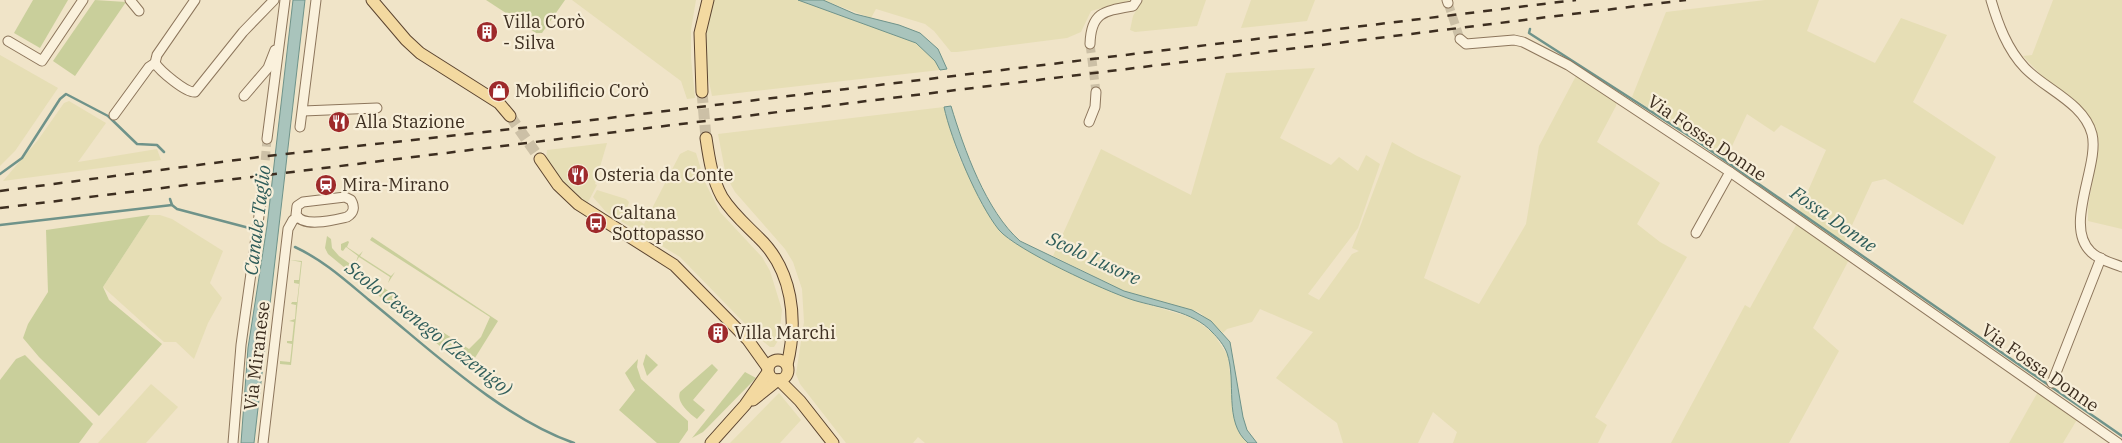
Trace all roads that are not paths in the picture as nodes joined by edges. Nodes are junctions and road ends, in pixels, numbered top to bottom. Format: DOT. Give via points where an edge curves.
graph roads {
  1 [pos="83,0"];
  2 [pos="130,0"];
  3 [pos="196,0"];
  4 [pos="274,0"];
  5 [pos="285,0"];
  6 [pos="316,0"];
  7 [pos="372,0"];
  8 [pos="708,0"];
  9 [pos="1137,0"];
  10 [pos="1991,0"];
  11 [pos="138,12"];
  12 [pos="1460,39"];
  13 [pos="8,41"];
  14 [pos="1090,44"];
  15 [pos="279,45"];
  16 [pos="155,63"];
  17 [pos="702,92"];
  18 [pos="1096,92"];
  19 [pos="244,96"];
  20 [pos="377,108"];
  21 [pos="303,111"];
  22 [pos="114,114"];
  23 [pos="510,116"];
  24 [pos="1089,122"];
  25 [pos="300,127"];
  26 [pos="706,138"];
  27 [pos="267,139"];
  28 [pos="540,160"];
  29 [pos="1730,172"];
  30 [pos="263,187"];
  31 [pos="298,217"];
  32 [pos="1696,233"];
  33 [pos="2101,258"];
  34 [pos="2122,267"];
  35 [pos="791,333"];
  36 [pos="772,365"];
  37 [pos="783,375"];
  38 [pos="2049,388"];
  39 [pos="746,405"];
  40 [pos="233,443"];
  41 [pos="263,443"];
  42 [pos="710,443"];
  43 [pos="833,443"];
  44 [pos="2118,443"];
  1 -- 13 [label="street" via="42,61"];
  2 -- 11 [label="street"];
  3 -- 16 [label="street" via="157,55"];
  4 -- 16 [label="street" via="243,32 195,92 188,92"];
  5 -- 15 [label="street"];
  6 -- 21 [label="street"];
  7 -- 23 [label="main road" via="413,47 499,103"];
  8 -- 17 [label="main road" via="700,33"];
  9 -- 14 [label="street" via="1132,6 1098,16 1090,29"];
  10 -- 33 [label="street" via="2016,58 2042,83 2077,109 2088,124 2093,145 2083,198 2082,230 2086,248"];
  12 -- 29 [label="street, Via Fossa Donne" via="1466,44 1514,40 1541,49"];
  15 -- 19 [label="street" via="265,72"];
  15 -- 27 [label="street"];
  16 -- 22 [label="street"];
  18 -- 24 [label="street"];
  20 -- 21 [label="street"];
  21 -- 25 [label="street"];
  26 -- 35 [label="main road" via="711,168 722,196 731,210 768,247 786,280 791,302"];
  28 -- 36 [label="main road" via="566,194 674,265"];
  29 -- 32 [label="street"];
  29 -- 38 [label="street, Via Fossa Donne"];
  30 -- 40 [label="street"];
  31 -- 31 [label="street, Via Miranese" via="307,222 344,218 350,216 354,207 345,197 306,201 297,206"];
  31 -- 41 [label="street, Via Miranese" via="288,229"];
  33 -- 34 [label="street"];
  33 -- 38 [label="street"];
  35 -- 36 [label="main road"];
  35 -- 37 [label="main road"];
  36 -- 37 [label="main road" via="772,378"];
  36 -- 37 [label="main road" via="783,361"];
  36 -- 39 [label="main road"];
  37 -- 39 [label="main road"];
  37 -- 43 [label="main road"];
  38 -- 44 [label="street, Via Fossa Donne"];
  39 -- 42 [label="main road"];
}
